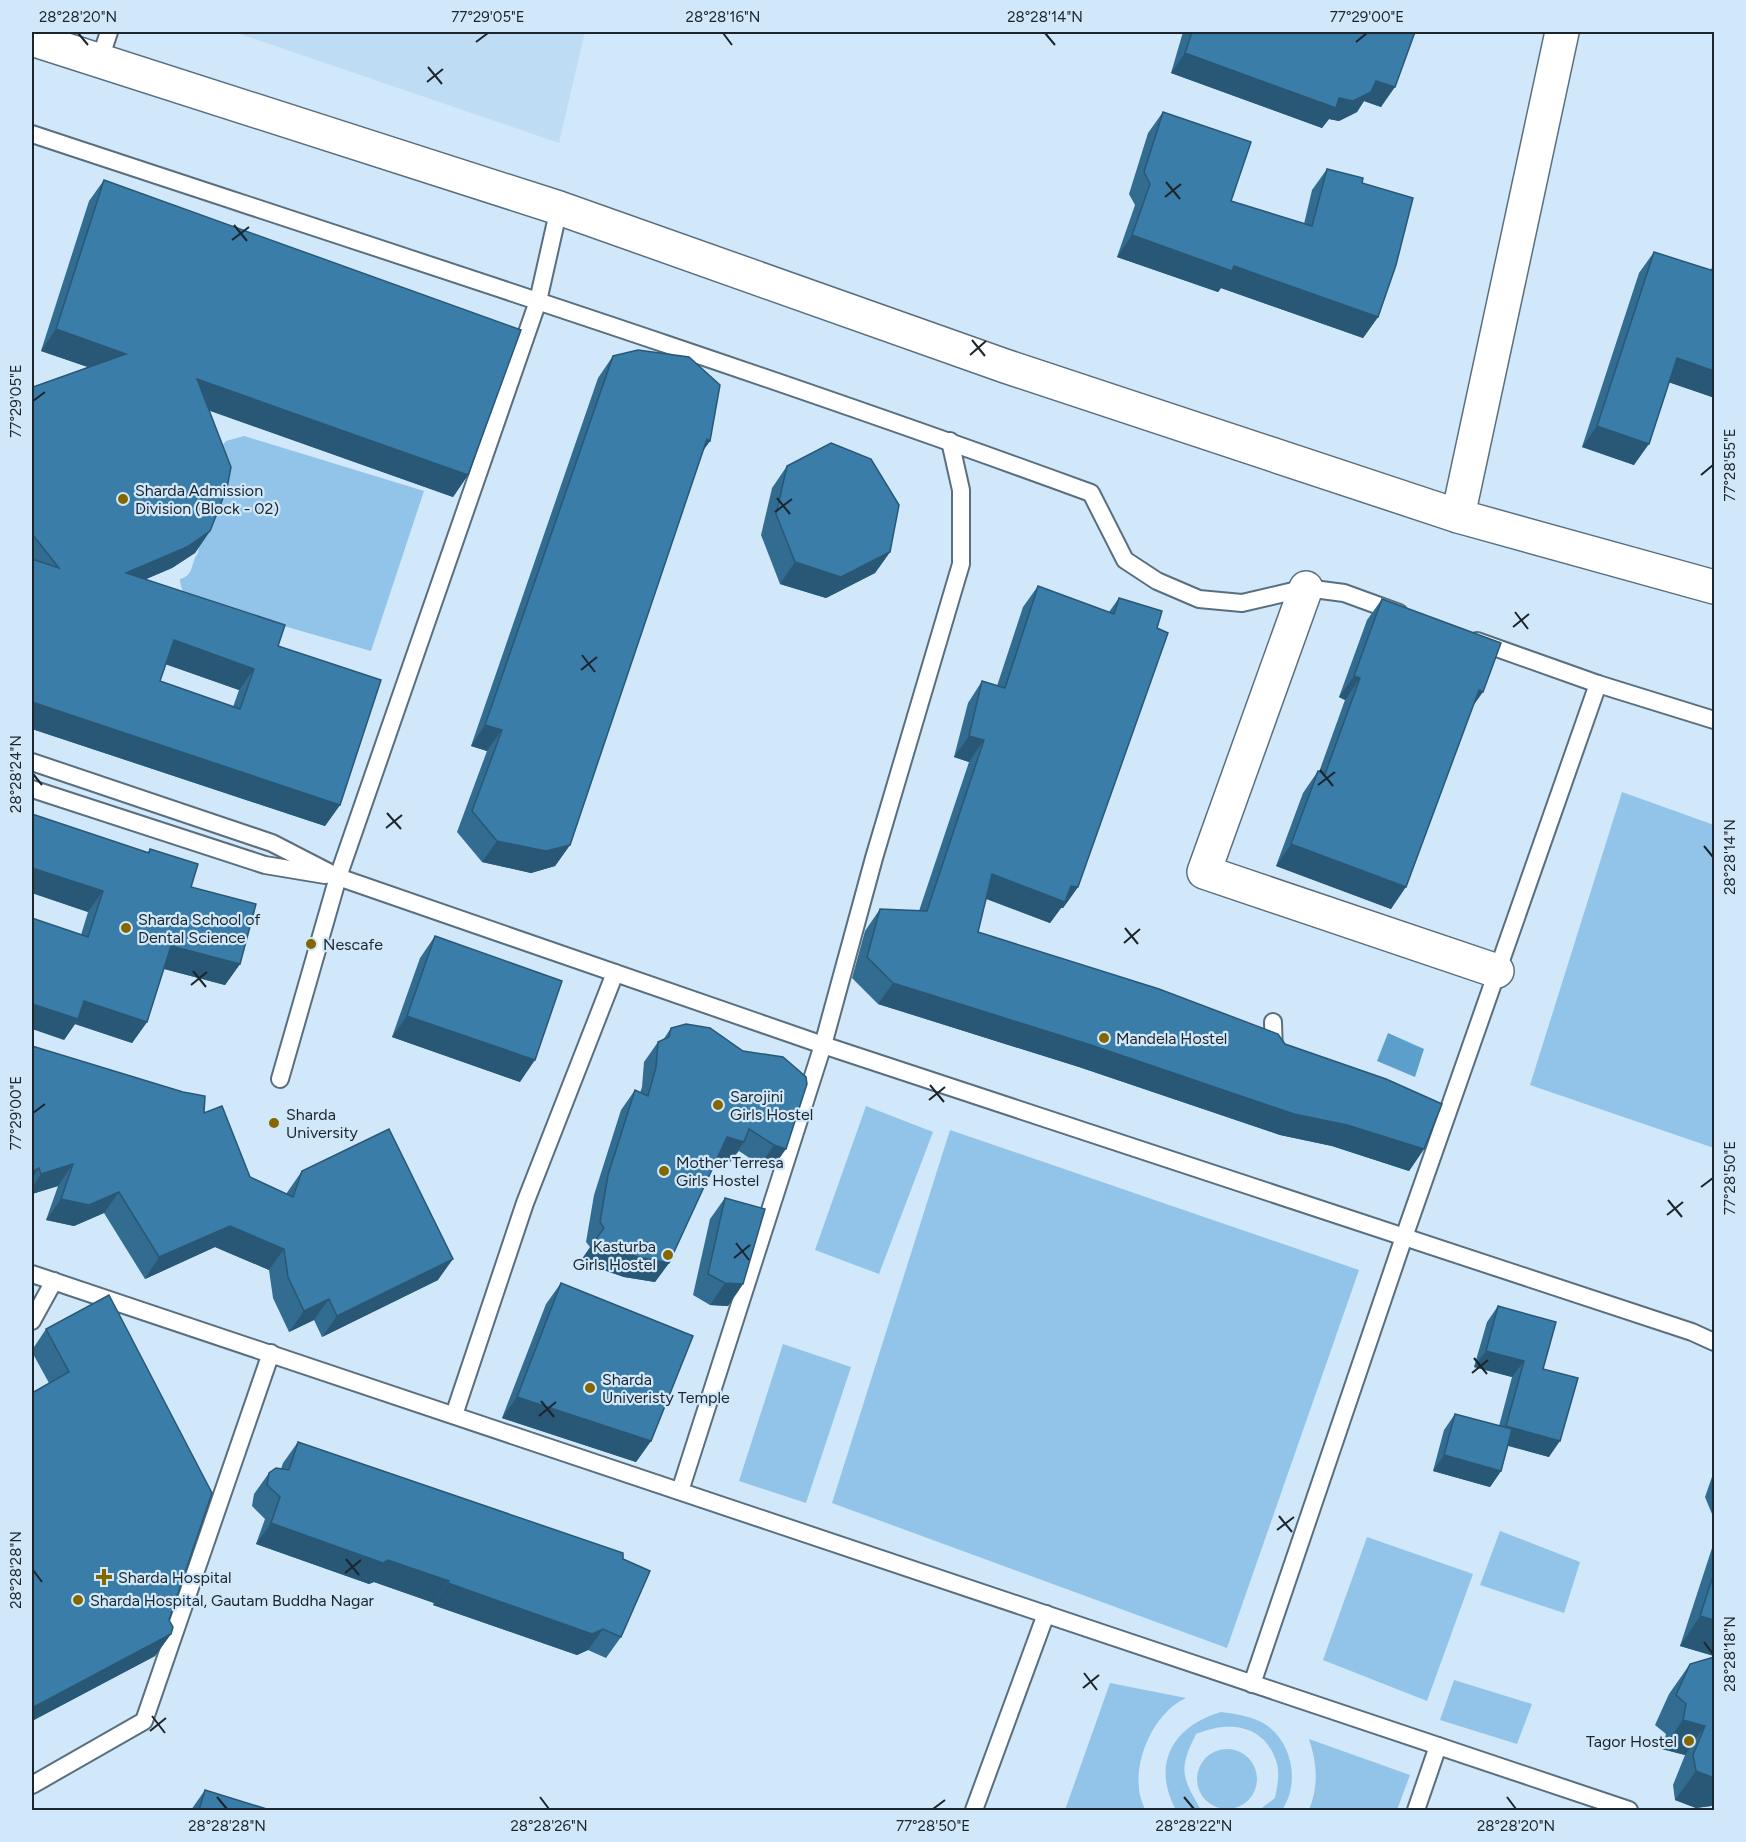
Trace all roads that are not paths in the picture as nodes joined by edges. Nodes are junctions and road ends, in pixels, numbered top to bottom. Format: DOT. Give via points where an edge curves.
graph roads {
  1 [pos="1562,32"];
  2 [pos="32,39"];
  3 [pos="104,47"];
  4 [pos="32,134"];
  5 [pos="559,208"];
  6 [pos="538,301"];
  7 [pos="950,441"];
  8 [pos="1458,516"];
  9 [pos="1714,587"];
  10 [pos="1306,588"];
  11 [pos="1410,617"];
  12 [pos="1466,636"];
  13 [pos="1598,684"];
  14 [pos="1714,720"];
  15 [pos="32,762"];
  16 [pos="32,789"];
  17 [pos="338,877"];
  18 [pos="1497,971"];
  19 [pos="615,973"];
  20 [pos="1274,1022"];
  21 [pos="823,1045"];
  22 [pos="1295,1062"];
  23 [pos="280,1078"];
  24 [pos="1404,1237"];
  25 [pos="32,1274"];
  26 [pos="54,1281"];
  27 [pos="32,1320"];
  28 [pos="1714,1342"];
  29 [pos="271,1353"];
  30 [pos="454,1415"];
  31 [pos="680,1491"];
  32 [pos="1046,1614"];
  33 [pos="1252,1684"];
  34 [pos="1438,1746"];
  35 [pos="32,1785"];
  36 [pos="1595,1805"];
  37 [pos="974,1810"];
  38 [pos="1416,1810"];
  39 [pos="1629,1810"];
  1 -- 8 [label="street"];
  2 -- 3 [label="street"];
  3 -- 5 [label="street"];
  4 -- 6 [label="lane"];
  5 -- 6 [label="lane"];
  5 -- 8 [label="street" via="1005,366"];
  6 -- 7 [label="lane"];
  6 -- 17 [label="lane"];
  7 -- 10 [label="lane" via="1091,493 1125,560 1157,581 1199,600 1242,603"];
  7 -- 21 [label="lane" via="961,490 961,564"];
  8 -- 9 [label="street"];
  10 -- 11 [label="lane" via="1344,593"];
  10 -- 18 [label="street" via="1204,872"];
  12 -- 13 [label="lane"];
  13 -- 14 [label="lane"];
  13 -- 18 [label="lane"];
  15 -- 17 [label="lane" via="272,843"];
  16 -- 17 [label="lane" via="265,865"];
  17 -- 19 [label="lane"];
  17 -- 23 [label="lane"];
  18 -- 24 [label="lane" via="1439,1113"];
  19 -- 21 [label="lane"];
  19 -- 30 [label="lane" via="525,1203"];
  20 -- 22 [label="lane" via="1274,1055"];
  21 -- 24 [label="lane"];
  21 -- 31 [label="lane"];
  24 -- 28 [label="lane"];
  24 -- 33 [label="lane"];
  25 -- 26 [label="lane"];
  26 -- 27 [label="lane"];
  26 -- 29 [label="lane"];
  29 -- 30 [label="lane"];
  29 -- 35 [label="lane" via="144,1720"];
  30 -- 31 [label="lane"];
  31 -- 32 [label="lane"];
  32 -- 33 [label="lane"];
  32 -- 37 [label="lane"];
  33 -- 34 [label="lane"];
  34 -- 36 [label="lane"];
  34 -- 38 [label="lane"];
  36 -- 39 [label="lane"];
}
